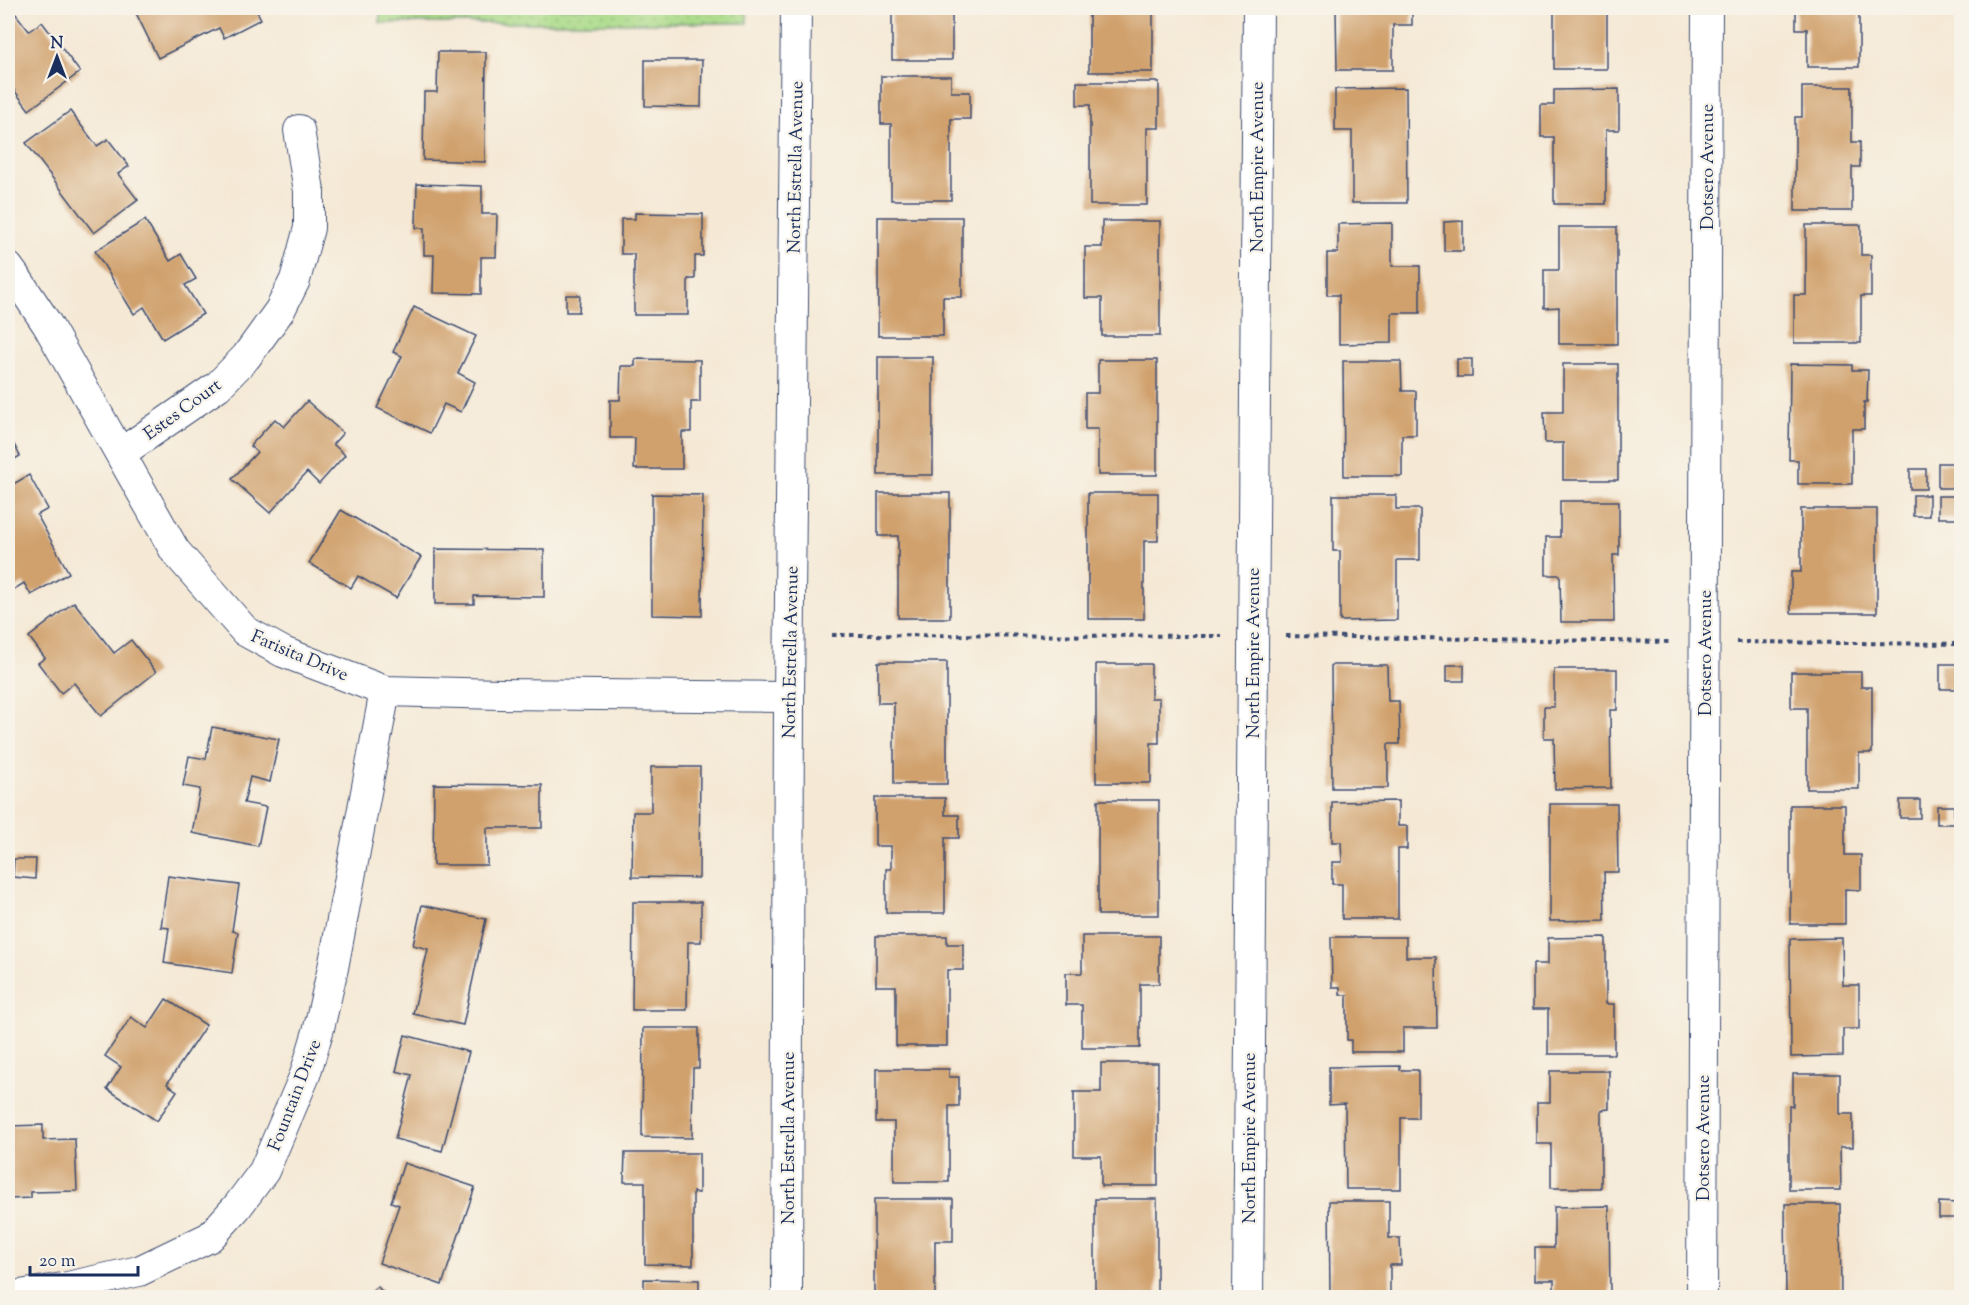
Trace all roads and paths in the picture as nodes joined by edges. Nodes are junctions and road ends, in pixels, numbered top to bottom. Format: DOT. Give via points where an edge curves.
graph roads {
  1 [pos="796,8"];
  2 [pos="1258,8"];
  3 [pos="1707,8"];
  4 [pos="299,130"];
  5 [pos="8,267"];
  6 [pos="121,453"];
  7 [pos="832,635"];
  8 [pos="1253,636"];
  9 [pos="1705,642"];
  10 [pos="1962,644"];
  11 [pos="385,690"];
  12 [pos="789,697"];
  13 [pos="8,1297"];
  14 [pos="787,1298"];
  15 [pos="1248,1298"];
  16 [pos="1702,1298"];
  1 -- 12 [label="street, North Estrella Avenue"];
  2 -- 8 [label="street, North Empire Avenue"];
  3 -- 9 [label="street, Dotsero Avenue"];
  4 -- 6 [label="street, Estes Court" via="309,191 309,228 295,280 280,310 246,357 218,386"];
  5 -- 6 [label="street, Farisita Drive" via="47,324"];
  6 -- 11 [label="street, Farisita Drive" via="175,550 245,631 283,652"];
  7 -- 8 [label="path"];
  8 -- 9 [label="path"];
  8 -- 15 [label="street, North Empire Avenue"];
  9 -- 10 [label="path"];
  9 -- 16 [label="street, Dotsero Avenue"];
  11 -- 12 [label="street, Farisita Drive"];
  11 -- 13 [label="street, Fountain Drive" via="319,1028 305,1075 264,1171 210,1237 139,1271"];
  12 -- 14 [label="street, North Estrella Avenue"];
}
